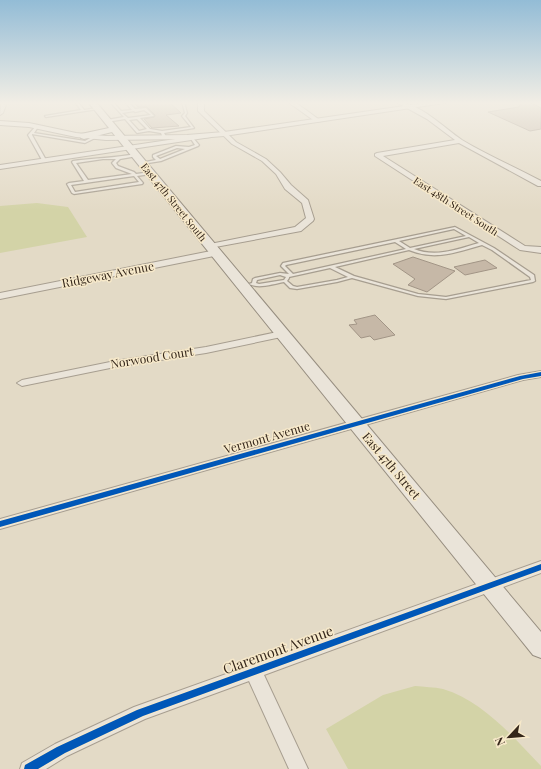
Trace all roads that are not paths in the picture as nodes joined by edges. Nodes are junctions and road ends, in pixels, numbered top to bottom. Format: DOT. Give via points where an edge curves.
graph roads {
  1 [pos="31,138"];
  2 [pos="74,138"];
  3 [pos="80,138"];
  4 [pos="87,138"];
  5 [pos="90,138"];
  6 [pos="121,138"];
  7 [pos="200,138"];
  8 [pos="228,138"];
  9 [pos="456,138"];
  10 [pos="84,139"];
  11 [pos="193,139"];
  12 [pos="460,141"];
  13 [pos="190,148"];
  14 [pos="136,155"];
  15 [pos="119,158"];
  16 [pos="44,160"];
  17 [pos="160,160"];
  18 [pos="0,167"];
  19 [pos="151,174"];
  20 [pos="136,176"];
  21 [pos="87,182"];
  22 [pos="541,184"];
  23 [pos="469,236"];
  24 [pos="396,241"];
  25 [pos="483,244"];
  26 [pos="213,250"];
  27 [pos="408,250"];
  28 [pos="538,250"];
  29 [pos="331,267"];
  30 [pos="289,277"];
  31 [pos="352,277"];
  32 [pos="248,284"];
  33 [pos="0,296"];
  34 [pos="282,334"];
  35 [pos="541,374"];
  36 [pos="22,383"];
  37 [pos="356,424"];
  38 [pos="0,524"];
  39 [pos="541,567"];
  40 [pos="491,585"];
  41 [pos="541,648"];
  42 [pos="253,671"];
  43 [pos="30,769"];
  44 [pos="299,769"];
  1 -- 16 [label="lane"];
  2 -- 10 [label="lane"];
  3 -- 10 [label="street"];
  4 -- 10 [label="main road"];
  5 -- 10 [label="street"];
  6 -- 14 [label="main road, East 47th Street South"];
  7 -- 11 [label="street"];
  8 -- 26 [label="street, Ridgeway Avenue" via="264,160 278,173 288,187 306,202 310,219 298,229"];
  9 -- 12 [label="street"];
  11 -- 13 [label="lane" via="196,145"];
  11 -- 14 [label="street"];
  12 -- 22 [label="street"];
  12 -- 28 [label="street, East 48th Street South" via="377,155 522,248"];
  13 -- 17 [label="lane"];
  13 -- 17 [label="lane" via="177,147 154,156"];
  14 -- 15 [label="lane"];
  14 -- 16 [label="street"];
  14 -- 17 [label="lane"];
  14 -- 19 [label="main road, East 47th Street South"];
  15 -- 20 [label="lane" via="114,163 115,166"];
  15 -- 21 [label="lane" via="74,162"];
  16 -- 18 [label="street"];
  19 -- 20 [label="lane"];
  19 -- 26 [label="main road, East 47th Street South"];
  20 -- 21 [label="lane"];
  20 -- 21 [label="lane" via="140,183 74,193 69,184"];
  23 -- 24 [label="lane" via="455,228"];
  23 -- 25 [label="lane"];
  23 -- 27 [label="lane"];
  24 -- 27 [label="lane"];
  24 -- 30 [label="lane" via="285,264 283,266"];
  25 -- 27 [label="lane" via="435,255"];
  25 -- 31 [label="lane" via="532,276 532,281 446,298 418,295"];
  26 -- 32 [label="main road, East 47th Street"];
  26 -- 33 [label="street, Ridgeway Avenue"];
  27 -- 29 [label="lane"];
  29 -- 30 [label="lane"];
  29 -- 31 [label="lane"];
  30 -- 31 [label="lane" via="292,287 297,288"];
  30 -- 32 [label="lane" via="259,285"];
  32 -- 34 [label="main road, East 47th Street"];
  34 -- 36 [label="street, Norwood Court"];
  34 -- 37 [label="main road, East 47th Street"];
  35 -- 37 [label="street, Vermont Avenue" via="522,377"];
  37 -- 38 [label="street, Vermont Avenue"];
  37 -- 40 [label="main road, East 47th Street"];
  39 -- 40 [label="street, Claremont Avenue"];
  40 -- 41 [label="main road, East 47th Street"];
  40 -- 42 [label="street, Claremont Avenue"];
  42 -- 43 [label="street, Claremont Avenue" via="140,713 61,750"];
  42 -- 44 [label="street"];
}
